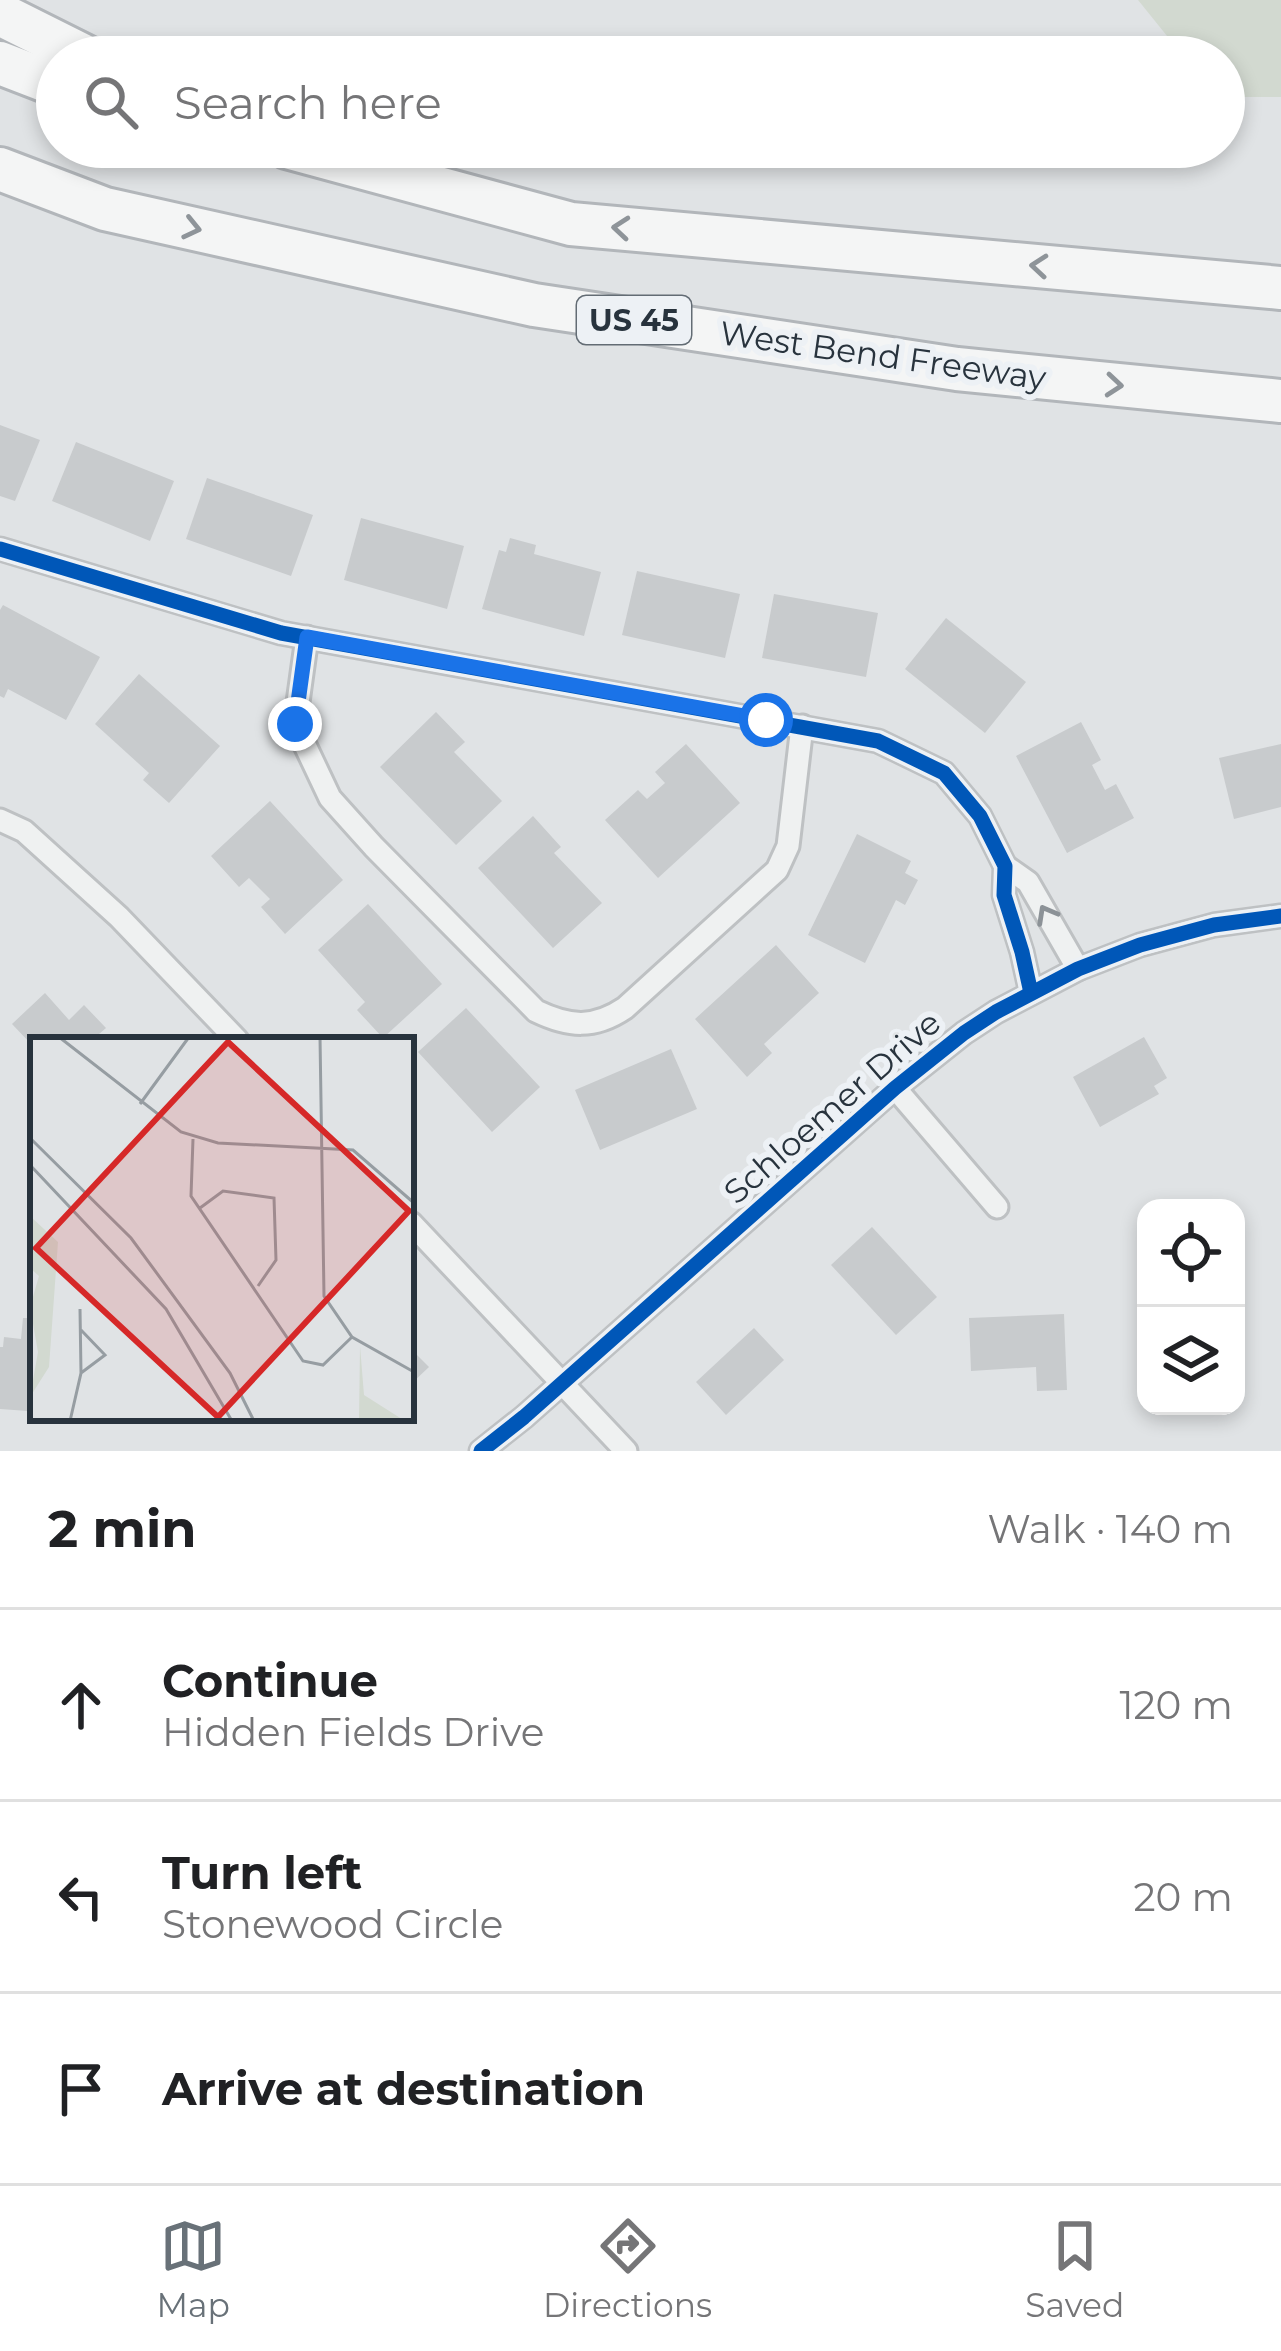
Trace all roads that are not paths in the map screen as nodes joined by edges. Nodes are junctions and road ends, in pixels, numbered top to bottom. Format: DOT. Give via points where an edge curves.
graph roads {
  1 [pos="0,14"];
  2 [pos="44,36"];
  3 [pos="0,63"];
  4 [pos="36,77"];
  5 [pos="369,168"];
  6 [pos="0,174"];
  7 [pos="1281,288"];
  8 [pos="1281,400"];
  9 [pos="0,549"];
  10 [pos="307,637"];
  11 [pos="802,726"];
  12 [pos="0,820"];
  13 [pos="1005,866"];
  14 [pos="1281,916"];
  15 [pos="1078,969"];
  16 [pos="1030,993"];
  17 [pos="234,1037"];
  18 [pos="895,1088"];
  19 [pos="998,1207"];
  20 [pos="414,1226"];
  21 [pos="562,1382"];
  22 [pos="481,1451"];
  23 [pos="626,1451"];
  1 -- 2 [label="highway"];
  3 -- 4 [label="highway"];
  7 -- 5 [label="highway, one-way" via="571,224"];
  6 -- 8 [label="highway, West Bend Freeway / US 45, one-way" via="105,209 535,305 957,370"];
  9 -- 10 [label="street"];
  10 -- 11 [label="street"];
  10 -- 11 [label="street" via="295,724 330,798 536,1011 558,1022 596,1024 625,1008 777,870 788,846"];
  11 -- 13 [label="street" via="878,740 944,772 980,816"];
  12 -- 17 [label="street" via="24,831 119,917"];
  15 -- 13 [label="street, one-way" via="1028,882"];
  13 -- 16 [label="street" via="1004,895"];
  14 -- 15 [label="street, Schloemer Drive" via="1214,925"];
  15 -- 16 [label="street, Schloemer Drive"];
  16 -- 18 [label="street, Schloemer Drive"];
  18 -- 19 [label="street"];
  18 -- 21 [label="street, Schloemer Drive"];
  20 -- 21 [label="street"];
  21 -- 22 [label="street, Schloemer Drive"];
  21 -- 23 [label="street"];
}
